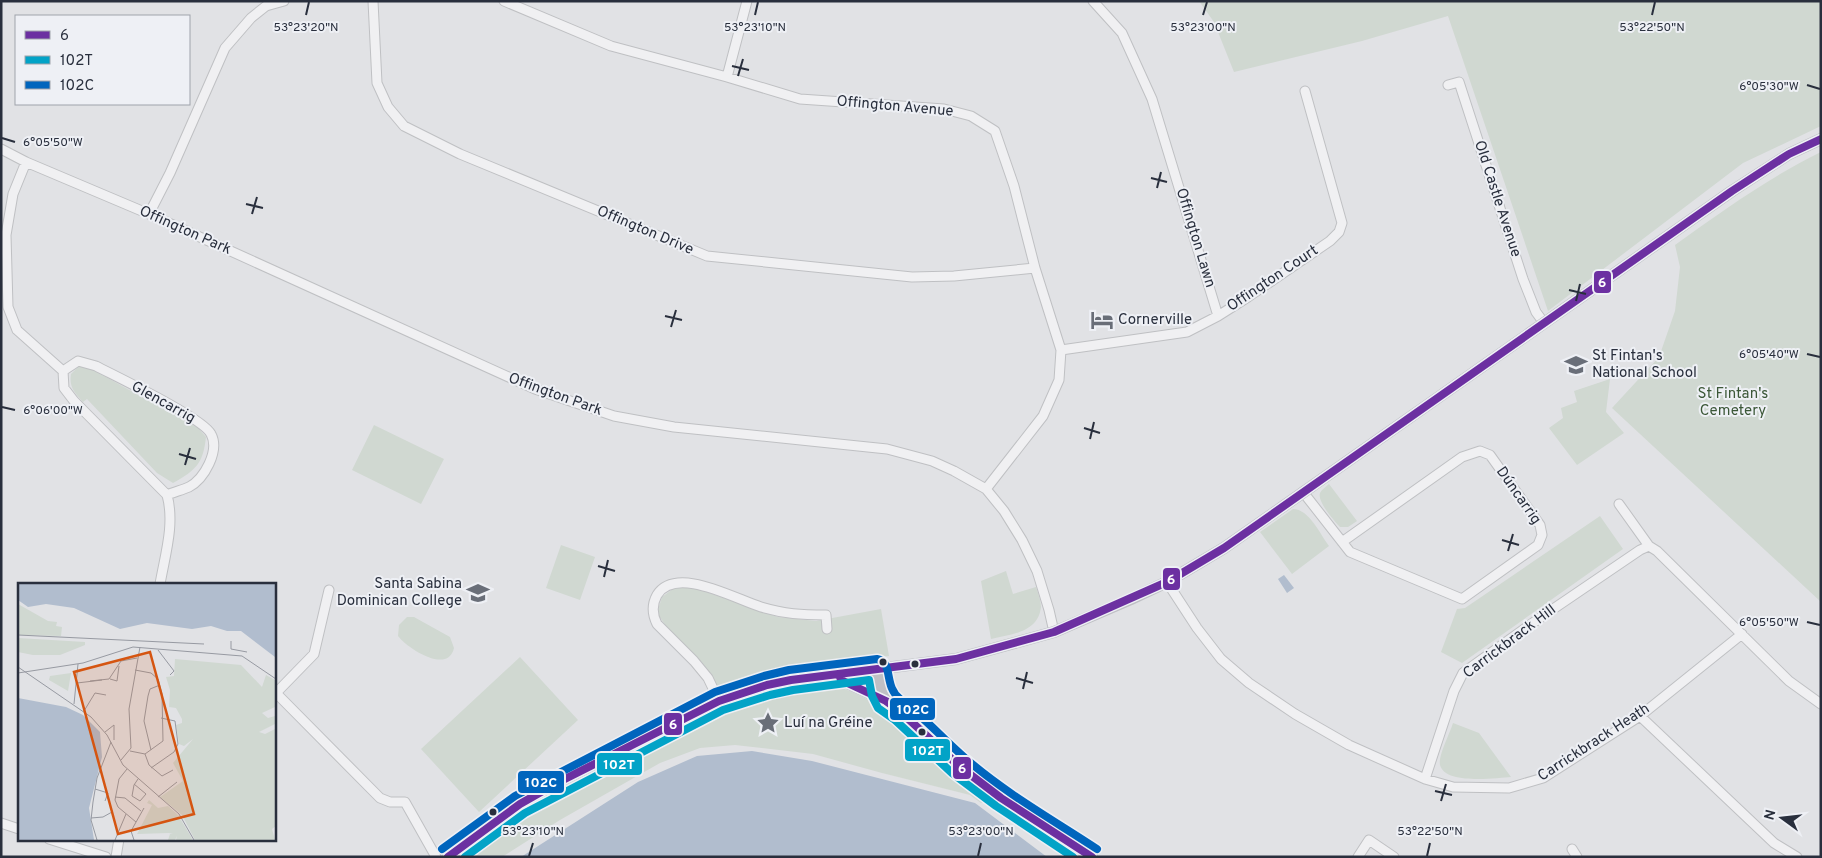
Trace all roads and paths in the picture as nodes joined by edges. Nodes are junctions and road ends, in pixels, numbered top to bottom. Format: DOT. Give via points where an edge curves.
graph roads {
  1 [pos="284,1"];
  2 [pos="373,1"];
  3 [pos="504,1"];
  4 [pos="747,1"];
  5 [pos="1093,1"];
  6 [pos="727,77"];
  7 [pos="1448,85"];
  8 [pos="1305,91"];
  9 [pos="1821,139"];
  10 [pos="1,149"];
  11 [pos="26,162"];
  12 [pos="150,214"];
  13 [pos="1035,268"];
  14 [pos="1218,316"];
  15 [pos="1544,323"];
  16 [pos="1061,350"];
  17 [pos="63,371"];
  18 [pos="986,489"];
  19 [pos="1302,492"];
  20 [pos="168,495"];
  21 [pos="1619,504"];
  22 [pos="1342,542"];
  23 [pos="1649,546"];
  24 [pos="1167,582"];
  25 [pos="160,583"];
  26 [pos="329,590"];
  27 [pos="827,629"];
  28 [pos="1054,632"];
  29 [pos="1742,634"];
  30 [pos="877,669"];
  31 [pos="839,674"];
  32 [pos="719,701"];
  33 [pos="886,701"];
  34 [pos="1821,704"];
  35 [pos="1640,716"];
  36 [pos="1425,779"];
  37 [pos="1,823"];
  38 [pos="18,829"];
  39 [pos="52,840"];
  40 [pos="119,840"];
  41 [pos="106,857"];
  42 [pos="116,857"];
  43 [pos="436,857"];
  44 [pos="448,857"];
  45 [pos="1092,857"];
  46 [pos="1358,857"];
  47 [pos="1394,857"];
  48 [pos="1797,857"];
  1 -- 12 [label="street" via="266,6 225,48"];
  2 -- 13 [label="street, Offington Drive" via="377,83 388,106 404,126 460,154 707,256 912,277"];
  3 -- 6 [label="street, Offington Avenue" via="611,46"];
  4 -- 6 [label="street"];
  5 -- 14 [label="street, Offington Lawn" via="1122,33 1152,99"];
  6 -- 13 [label="street, Offington Avenue" via="800,99 944,109 971,116 995,131 1014,186"];
  7 -- 15 [label="street, Old Castle Avenue" via="1459,82 1523,279"];
  8 -- 14 [label="street, Offington Court" via="1342,223 1339,232"];
  9 -- 15 [label="main road" via="1789,154 1732,191"];
  10 -- 11 [label="street, Offington Park"];
  11 -- 12 [label="street, Offington Park"];
  11 -- 17 [label="street" via="13,194 6,235 8,307 17,330"];
  12 -- 18 [label="street, Offington Park" via="535,390 614,416 674,427 887,449 932,461"];
  13 -- 16 [label="street, Offington Avenue"];
  14 -- 16 [label="street, Offington Court" via="1187,332"];
  15 -- 19 [label="main road"];
  16 -- 18 [label="street, Offington Avenue" via="1059,380 1043,416"];
  17 -- 20 [label="street" via="64,388 74,401"];
  17 -- 20 [label="street, Glencarrig" via="78,361 96,366 196,419 212,434 214,452 206,471 190,486"];
  18 -- 28 [label="street, Offington Park" via="1022,540 1036,571"];
  19 -- 22 [label="street, Dúncarrig"];
  19 -- 24 [label="main road" via="1224,548"];
  20 -- 25 [label="street" via="171,509 169,532"];
  21 -- 23 [label="street"];
  22 -- 22 [label="street, Dúncarrig" via="1350,552 1462,599 1538,545 1542,535 1540,524 1490,455 1480,451 1462,457"];
  23 -- 29 [label="street" via="1658,551"];
  23 -- 36 [label="street, Carrickbrack Hill" via="1463,673"];
  24 -- 28 [label="main road" via="1110,610"];
  24 -- 36 [label="street, Carrickbrack Heath" via="1222,659 1249,683 1349,745"];
  26 -- 43 [label="street" via="314,654 276,693 380,798 405,802"];
  27 -- 32 [label="street" via="826,615 794,615 760,607 688,582 662,587 653,606 653,617 708,678"];
  28 -- 30 [label="main road" via="956,659"];
  29 -- 34 [label="street" via="1789,681"];
  29 -- 35 [label="street, Carrickbrack Heath"];
  30 -- 31 [label="main road"];
  30 -- 33 [label="main road"];
  31 -- 32 [label="main road" via="767,685"];
  31 -- 33 [label="main road" via="841,680"];
  32 -- 44 [label="main road" via="520,804"];
  33 -- 45 [label="main road" via="959,766 1001,798"];
  35 -- 36 [label="street, Carrickbrack Heath" via="1543,778 1528,784 1509,788 1453,788"];
  35 -- 48 [label="street" via="1774,843"];
  37 -- 38 [label="street"];
  39 -- 41 [label="street"];
  40 -- 42 [label="street"];
  46 -- 47 [label="street" via="1369,840"];
}
